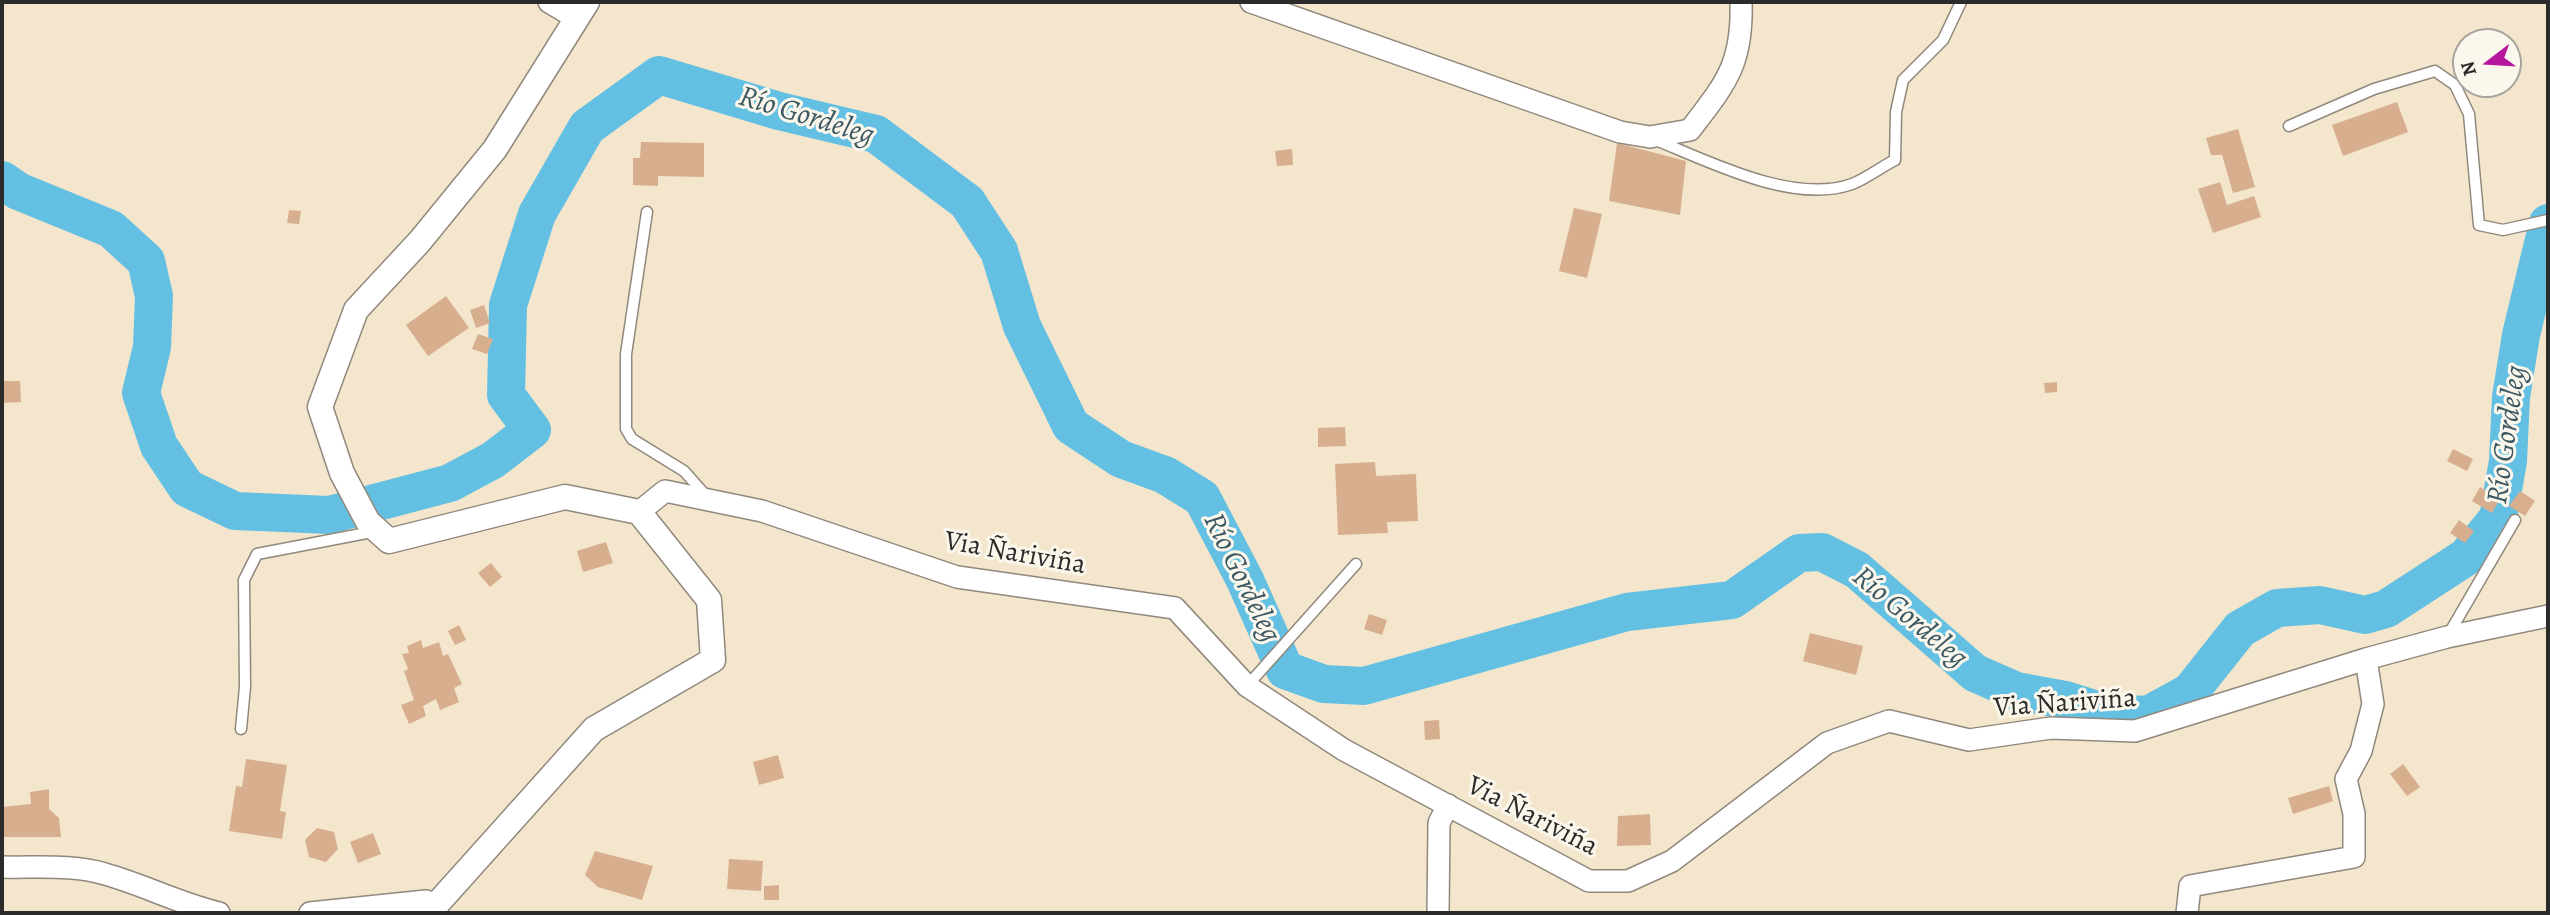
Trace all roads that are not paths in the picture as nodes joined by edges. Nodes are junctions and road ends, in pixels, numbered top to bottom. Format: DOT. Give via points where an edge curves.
graph roads {
  1 [pos="549,2"];
  2 [pos="1251,2"];
  3 [pos="1741,2"];
  4 [pos="1961,2"];
  5 [pos="581,10"];
  6 [pos="2289,127"];
  7 [pos="1650,137"];
  8 [pos="647,212"];
  9 [pos="2548,220"];
  10 [pos="710,500"];
  11 [pos="639,512"];
  12 [pos="2515,520"];
  13 [pos="374,526"];
  14 [pos="1356,564"];
  15 [pos="2548,616"];
  16 [pos="2447,637"];
  17 [pos="2366,659"];
  18 [pos="1247,686"];
  19 [pos="241,729"];
  20 [pos="1448,805"];
  21 [pos="2,867"];
  22 [pos="433,910"];
  23 [pos="219,913"];
  24 [pos="310,913"];
  25 [pos="1438,913"];
  26 [pos="2187,913"];
  1 -- 5 [label="street"];
  2 -- 7 [label="street" via="1620,132"];
  3 -- 7 [label="street" via="1742,33 1727,82 1690,130"];
  4 -- 7 [label="lane" via="1943,40 1903,80 1896,112 1895,160 1852,184 1807,192 1724,168"];
  5 -- 13 [label="street" via="495,149 356,310 320,407 342,473"];
  6 -- 9 [label="lane" via="2374,89 2435,71 2455,85 2469,114 2479,225 2503,230"];
  8 -- 10 [label="lane" via="626,354 626,429 632,439 684,471"];
  10 -- 11 [label="street, Via Ñariviña" via="665,491"];
  10 -- 18 [label="street, Via Ñariviña" via="762,510 957,577 1175,608"];
  11 -- 13 [label="street" via="565,497 389,541"];
  11 -- 22 [label="street" via="709,600 713,660 594,729"];
  12 -- 16 [label="lane"];
  13 -- 19 [label="lane" via="257,554 244,580"];
  14 -- 18 [label="lane"];
  15 -- 16 [label="street, Via Ñariviña"];
  16 -- 17 [label="street, Via Ñariviña"];
  17 -- 20 [label="street, Via Ñariviña" via="2135,731 2051,728 1969,740 1889,721 1827,743 1672,861 1628,881 1589,881"];
  17 -- 26 [label="street" via="2373,704 2361,751 2346,779 2354,814 2354,857 2190,886"];
  18 -- 20 [label="street, Via Ñariviña" via="1344,750"];
  20 -- 25 [label="street" via="1439,822"];
  21 -- 23 [label="street" via="104,873"];
  22 -- 24 [label="street" via="426,901"];
}
